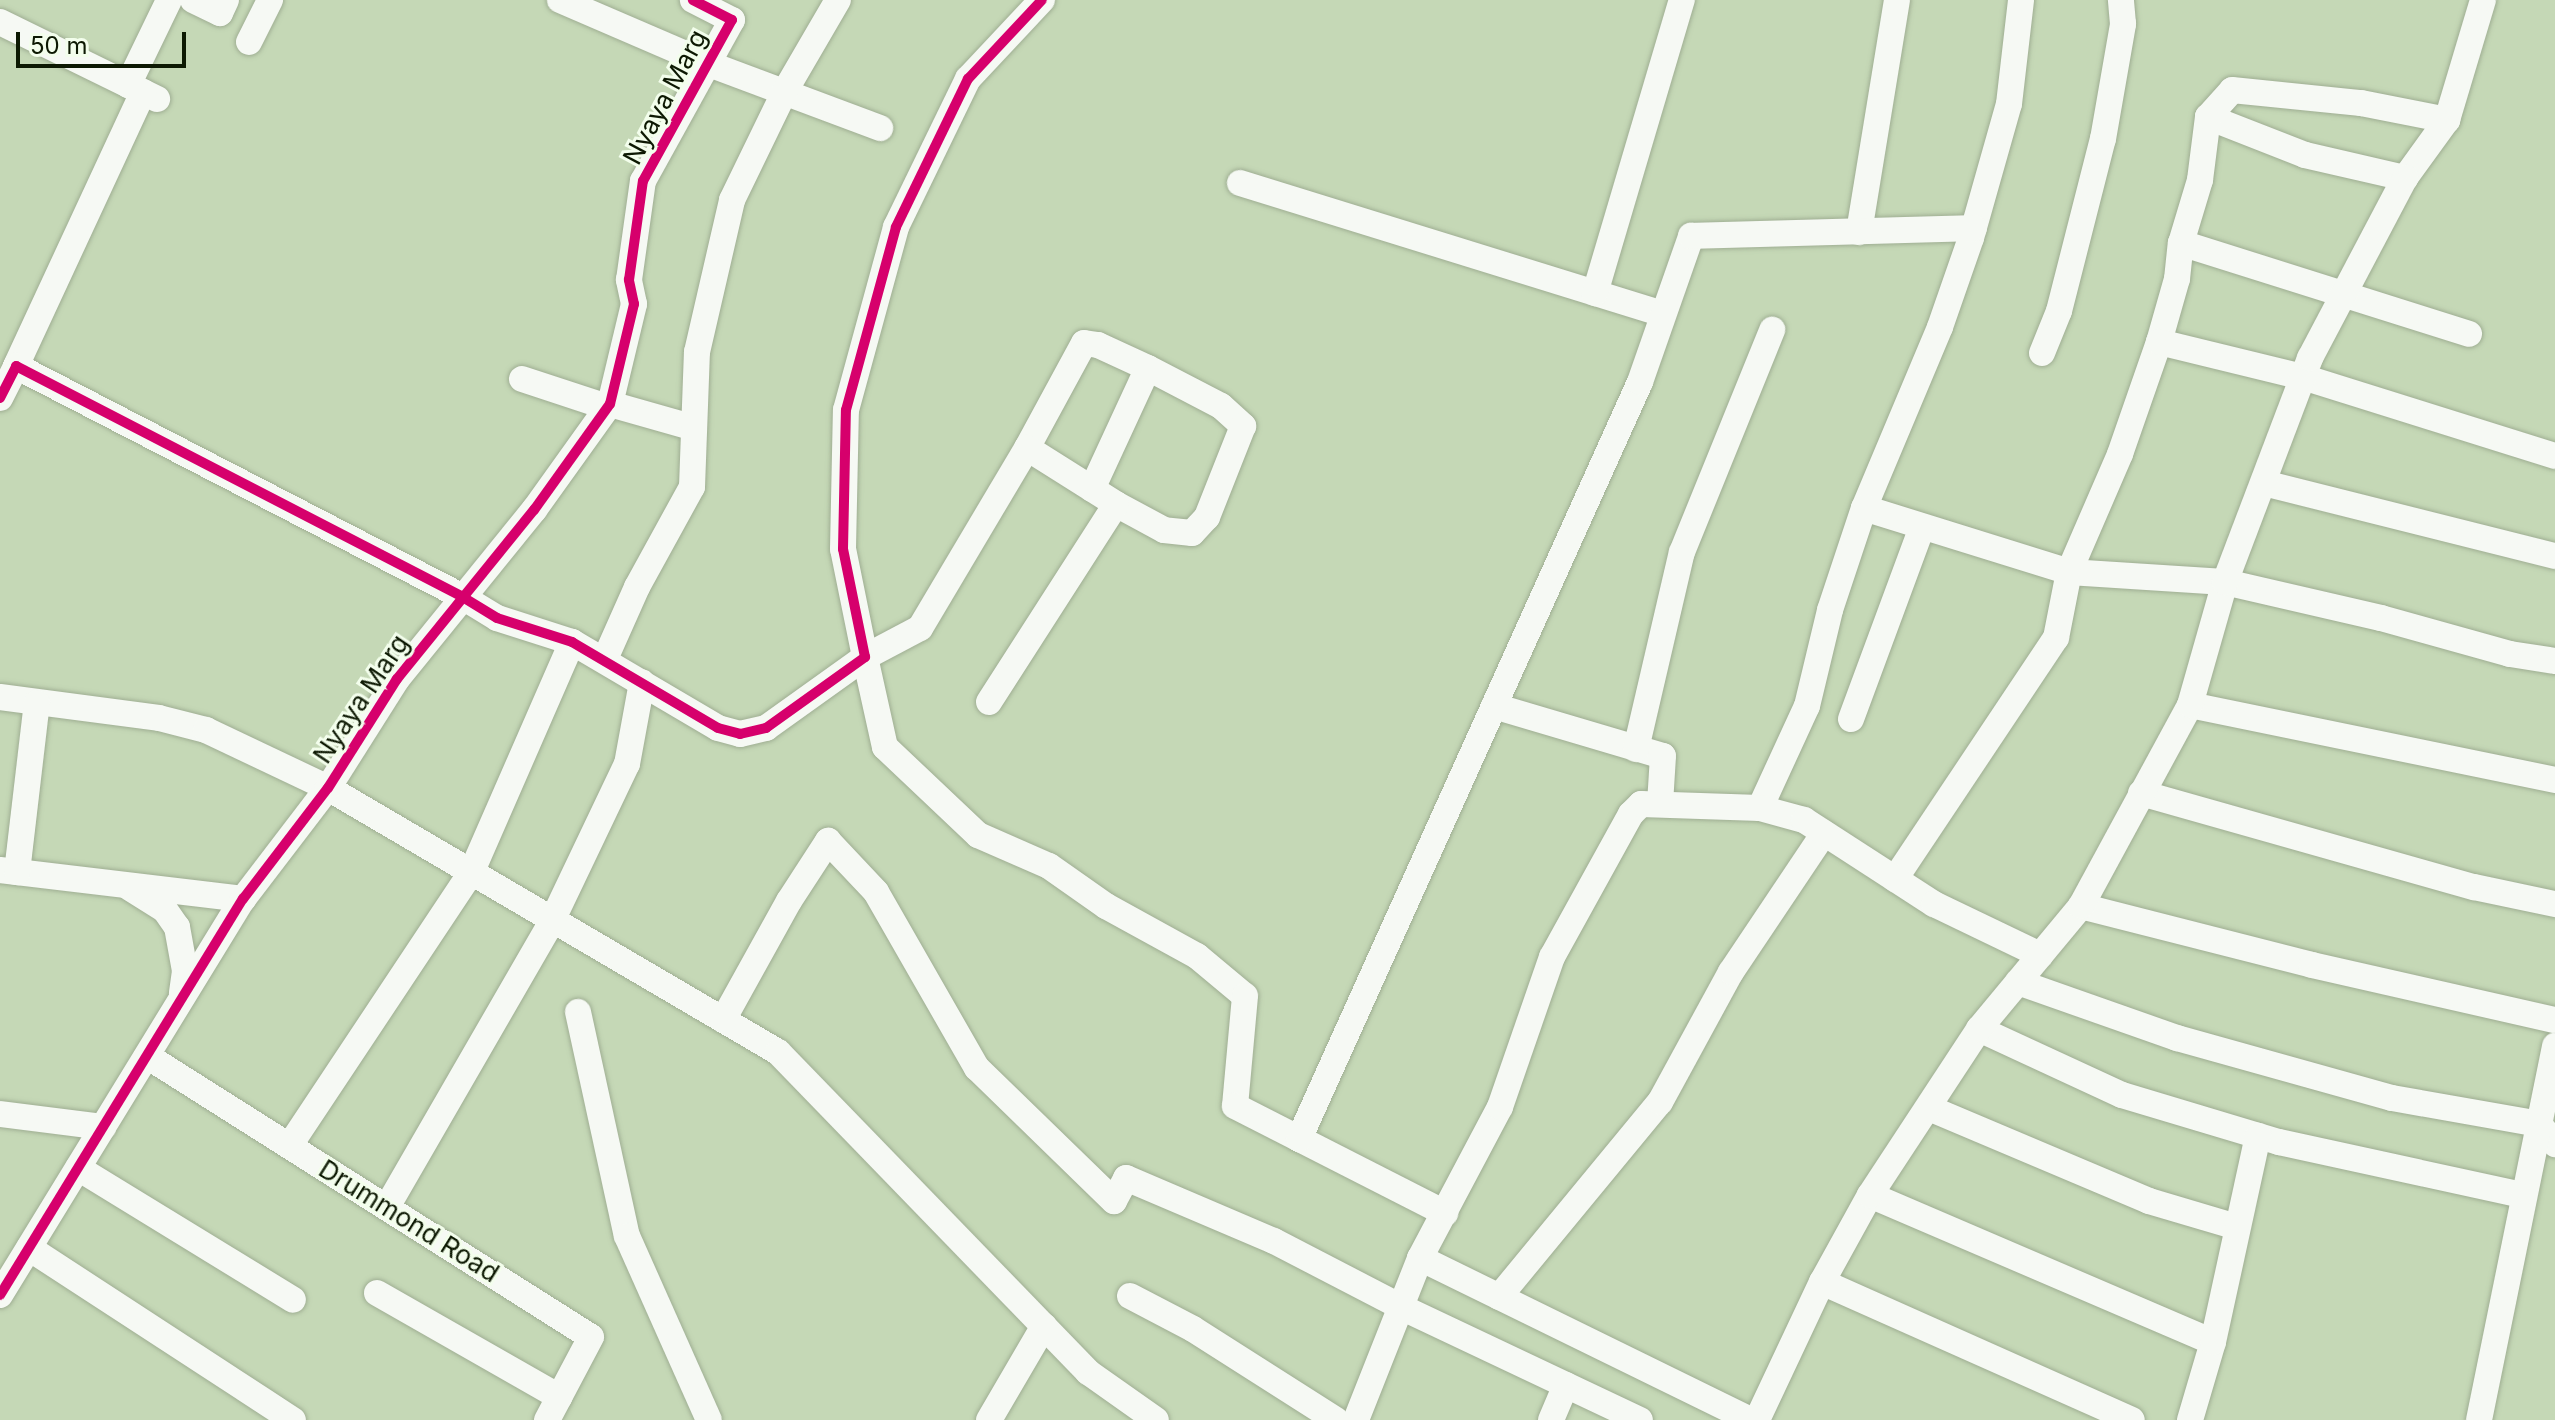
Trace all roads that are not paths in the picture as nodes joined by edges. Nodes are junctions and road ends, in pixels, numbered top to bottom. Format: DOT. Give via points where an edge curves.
graph roads {
  1 [pos="11,0"];
  2 [pos="169,0"];
  3 [pos="193,0"];
  4 [pos="226,0"];
  5 [pos="270,0"];
  6 [pos="560,0"];
  7 [pos="693,0"];
  8 [pos="838,0"];
  9 [pos="1042,0"];
  10 [pos="1682,0"];
  11 [pos="1897,0"];
  12 [pos="2021,0"];
  13 [pos="2121,0"];
  14 [pos="2483,0"];
  15 [pos="0,22"];
  16 [pos="249,42"];
  17 [pos="706,63"];
  18 [pos="785,91"];
  19 [pos="143,92"];
  20 [pos="2208,117"];
  21 [pos="2447,120"];
  22 [pos="880,128"];
  23 [pos="2405,178"];
  24 [pos="1240,183"];
  25 [pos="1974,228"];
  26 [pos="1859,232"];
  27 [pos="2181,243"];
  28 [pos="2347,292"];
  29 [pos="1595,293"];
  30 [pos="1662,314"];
  31 [pos="1772,330"];
  32 [pos="2469,334"];
  33 [pos="2159,342"];
  34 [pos="2042,353"];
  35 [pos="16,366"];
  36 [pos="1148,368"];
  37 [pos="2303,377"];
  38 [pos="522,379"];
  39 [pos="0,398"];
  40 [pos="610,404"];
  41 [pos="694,428"];
  42 [pos="1027,448"];
  43 [pos="2555,456"];
  44 [pos="2264,483"];
  45 [pos="1092,489"];
  46 [pos="1116,504"];
  47 [pos="1864,508"];
  48 [pos="1922,527"];
  49 [pos="2555,556"];
  50 [pos="2069,572"];
  51 [pos="2225,582"];
  52 [pos="461,596"];
  53 [pos="572,642"];
  54 [pos="865,657"];
  55 [pos="605,659"];
  56 [pos="2555,661"];
  57 [pos="642,682"];
  58 [pos="0,697"];
  59 [pos="989,702"];
  60 [pos="37,703"];
  61 [pos="2190,705"];
  62 [pos="1494,706"];
  63 [pos="1851,719"];
  64 [pos="1636,749"];
  65 [pos="2555,780"];
  66 [pos="328,788"];
  67 [pos="2141,793"];
  68 [pos="1660,804"];
  69 [pos="1760,808"];
  70 [pos="1824,833"];
  71 [pos="9,871"];
  72 [pos="472,871"];
  73 [pos="1895,879"];
  74 [pos="124,884"];
  75 [pos="243,899"];
  76 [pos="2555,904"];
  77 [pos="2081,906"];
  78 [pos="552,921"];
  79 [pos="2040,955"];
  80 [pos="2018,982"];
  81 [pos="181,1000"];
  82 [pos="578,1012"];
  83 [pos="723,1020"];
  84 [pos="2555,1020"];
  85 [pos="1979,1029"];
  86 [pos="2555,1046"];
  87 [pos="147,1056"];
  88 [pos="1929,1108"];
  89 [pos="0,1114"];
  90 [pos="103,1127"];
  91 [pos="2547,1134"];
  92 [pos="2258,1136"];
  93 [pos="1299,1139"];
  94 [pos="290,1145"];
  95 [pos="78,1168"];
  96 [pos="1870,1195"];
  97 [pos="2523,1195"];
  98 [pos="387,1207"];
  99 [pos="1445,1213"];
  100 [pos="2237,1227"];
  101 [pos="29,1248"];
  102 [pos="1420,1258"];
  103 [pos="1822,1282"];
  104 [pos="377,1293"];
  105 [pos="0,1295"];
  106 [pos="1130,1296"];
  107 [pos="1499,1297"];
  108 [pos="293,1300"];
  109 [pos="1403,1308"];
  110 [pos="1044,1326"];
  111 [pos="2213,1342"];
  112 [pos="1566,1385"];
  113 [pos="553,1409"];
  114 [pos="293,1420"];
  115 [pos="709,1420"];
  116 [pos="989,1420"];
  117 [pos="1156,1420"];
  118 [pos="1336,1420"];
  119 [pos="1356,1420"];
  120 [pos="1551,1420"];
  121 [pos="1640,1420"];
  122 [pos="1754,1420"];
  123 [pos="2132,1420"];
  124 [pos="2190,1420"];
  125 [pos="2479,1420"];
  1 -- 15 [label="street"];
  2 -- 19 [label="street"];
  3 -- 4 [label="street" via="220,13"];
  5 -- 16 [label="street"];
  6 -- 17 [label="street"];
  7 -- 17 [label="street, Nyaya Marg" via="732,20"];
  8 -- 18 [label="street"];
  9 -- 54 [label="street" via="968,79 896,227 846,410 843,549"];
  10 -- 29 [label="street"];
  11 -- 26 [label="street"];
  12 -- 25 [label="street" via="2009,104"];
  13 -- 34 [label="street" via="2123,24 2103,139 2059,311"];
  14 -- 21 [label="street"];
  15 -- 19 [label="street"];
  17 -- 18 [label="street"];
  17 -- 40 [label="street, Nyaya Marg" via="643,181 629,280 634,304"];
  18 -- 22 [label="street"];
  18 -- 41 [label="street" via="732,200 697,352"];
  19 -- 35 [label="street"];
  20 -- 21 [label="street" via="2232,90 2361,103"];
  20 -- 23 [label="street" via="2305,155"];
  20 -- 27 [label="street" via="2200,180"];
  21 -- 23 [label="street"];
  23 -- 28 [label="street"];
  24 -- 29 [label="street"];
  25 -- 26 [label="street"];
  25 -- 47 [label="street" via="1940,327"];
  26 -- 30 [label="street" via="1691,236"];
  27 -- 28 [label="street"];
  27 -- 33 [label="street"];
  28 -- 32 [label="street"];
  28 -- 37 [label="street"];
  29 -- 30 [label="street"];
  30 -- 62 [label="street" via="1640,382"];
  31 -- 64 [label="street" via="1682,552"];
  33 -- 37 [label="street"];
  33 -- 50 [label="street" via="2120,454"];
  35 -- 39 [label="street"];
  35 -- 52 [label="street"];
  36 -- 42 [label="street" via="1084,343"];
  36 -- 45 [label="street"];
  36 -- 46 [label="street" via="1221,406 1243,426 1207,517 1192,533 1164,530"];
  37 -- 43 [label="street"];
  37 -- 44 [label="street"];
  38 -- 40 [label="street"];
  40 -- 41 [label="street"];
  40 -- 52 [label="street, Nyaya Marg" via="534,510"];
  41 -- 55 [label="street" via="692,487"];
  42 -- 45 [label="street"];
  42 -- 54 [label="street" via="920,628"];
  44 -- 49 [label="street"];
  44 -- 51 [label="street"];
  45 -- 46 [label="street"];
  46 -- 59 [label="street"];
  47 -- 48 [label="street"];
  47 -- 69 [label="street" via="1830,610 1807,706"];
  48 -- 50 [label="street"];
  48 -- 63 [label="street"];
  50 -- 51 [label="street"];
  50 -- 73 [label="street" via="2056,638"];
  51 -- 56 [label="street"];
  51 -- 61 [label="street"];
  52 -- 53 [label="street" via="497,618"];
  52 -- 66 [label="street, Nyaya Marg" via="397,679"];
  53 -- 55 [label="street"];
  53 -- 72 [label="street"];
  54 -- 57 [label="street" via="766,728 740,734 718,728"];
  54 -- 93 [label="street" via="885,747 978,835 1049,866 1106,906 1197,956 1245,996 1235,1106"];
  55 -- 57 [label="street"];
  57 -- 78 [label="street" via="627,764"];
  58 -- 60 [label="street"];
  60 -- 66 [label="street" via="159,718 206,730"];
  60 -- 71 [label="street"];
  61 -- 65 [label="street"];
  61 -- 67 [label="street"];
  62 -- 64 [label="street"];
  62 -- 93 [label="street"];
  64 -- 68 [label="street" via="1663,756"];
  66 -- 72 [label="street"];
  66 -- 75 [label="street, Nyaya Marg"];
  67 -- 76 [label="street" via="2474,887"];
  67 -- 77 [label="street"];
  68 -- 69 [label="street"];
  68 -- 99 [label="street" via="1641,804 1631,814 1552,957 1500,1107"];
  69 -- 70 [label="street" via="1804,820"];
  70 -- 73 [label="street"];
  70 -- 107 [label="street" via="1731,972 1660,1102"];
  71 -- 74 [label="street"];
  72 -- 78 [label="street"];
  72 -- 94 [label="street"];
  73 -- 79 [label="street" via="1934,904"];
  74 -- 75 [label="street"];
  74 -- 81 [label="street" via="165,910 177,927 185,971"];
  75 -- 81 [label="street, Nyaya Marg"];
  77 -- 79 [label="street"];
  77 -- 84 [label="street"];
  78 -- 83 [label="street"];
  78 -- 98 [label="street"];
  79 -- 80 [label="street"];
  80 -- 85 [label="street"];
  80 -- 91 [label="street" via="2177,1038 2392,1098"];
  81 -- 87 [label="street, Nyaya Marg"];
  82 -- 115 [label="street" via="627,1236"];
  83 -- 109 [label="street" via="828,841 876,892 977,1068 1114,1201 1126,1178 1274,1241"];
  83 -- 110 [label="street" via="778,1052"];
  85 -- 88 [label="street"];
  85 -- 92 [label="street" via="2122,1095"];
  86 -- 91 [label="street"];
  87 -- 90 [label="street, Nyaya Marg"];
  87 -- 94 [label="street, Drummond Road"];
  88 -- 96 [label="street"];
  88 -- 100 [label="street" via="2149,1201"];
  89 -- 90 [label="street"];
  90 -- 95 [label="street, Nyaya Marg"];
  91 -- 97 [label="street"];
  92 -- 97 [label="street"];
  92 -- 100 [label="street"];
  93 -- 99 [label="street"];
  94 -- 98 [label="street, Drummond Road"];
  95 -- 101 [label="street, Nyaya Marg"];
  95 -- 108 [label="street"];
  96 -- 103 [label="street"];
  96 -- 111 [label="street"];
  97 -- 125 [label="street"];
  98 -- 113 [label="street, Drummond Road" via="591,1337"];
  99 -- 102 [label="street"];
  100 -- 111 [label="street"];
  101 -- 105 [label="street, Nyaya Marg"];
  101 -- 114 [label="street"];
  102 -- 107 [label="street"];
  102 -- 109 [label="street"];
  103 -- 122 [label="street"];
  103 -- 123 [label="street"];
  104 -- 113 [label="street"];
  106 -- 118 [label="street" via="1193,1329"];
  107 -- 122 [label="street"];
  109 -- 112 [label="street"];
  109 -- 119 [label="street"];
  110 -- 116 [label="street"];
  110 -- 117 [label="street" via="1088,1372"];
  111 -- 124 [label="street"];
  112 -- 120 [label="street"];
  112 -- 121 [label="street"];
}
